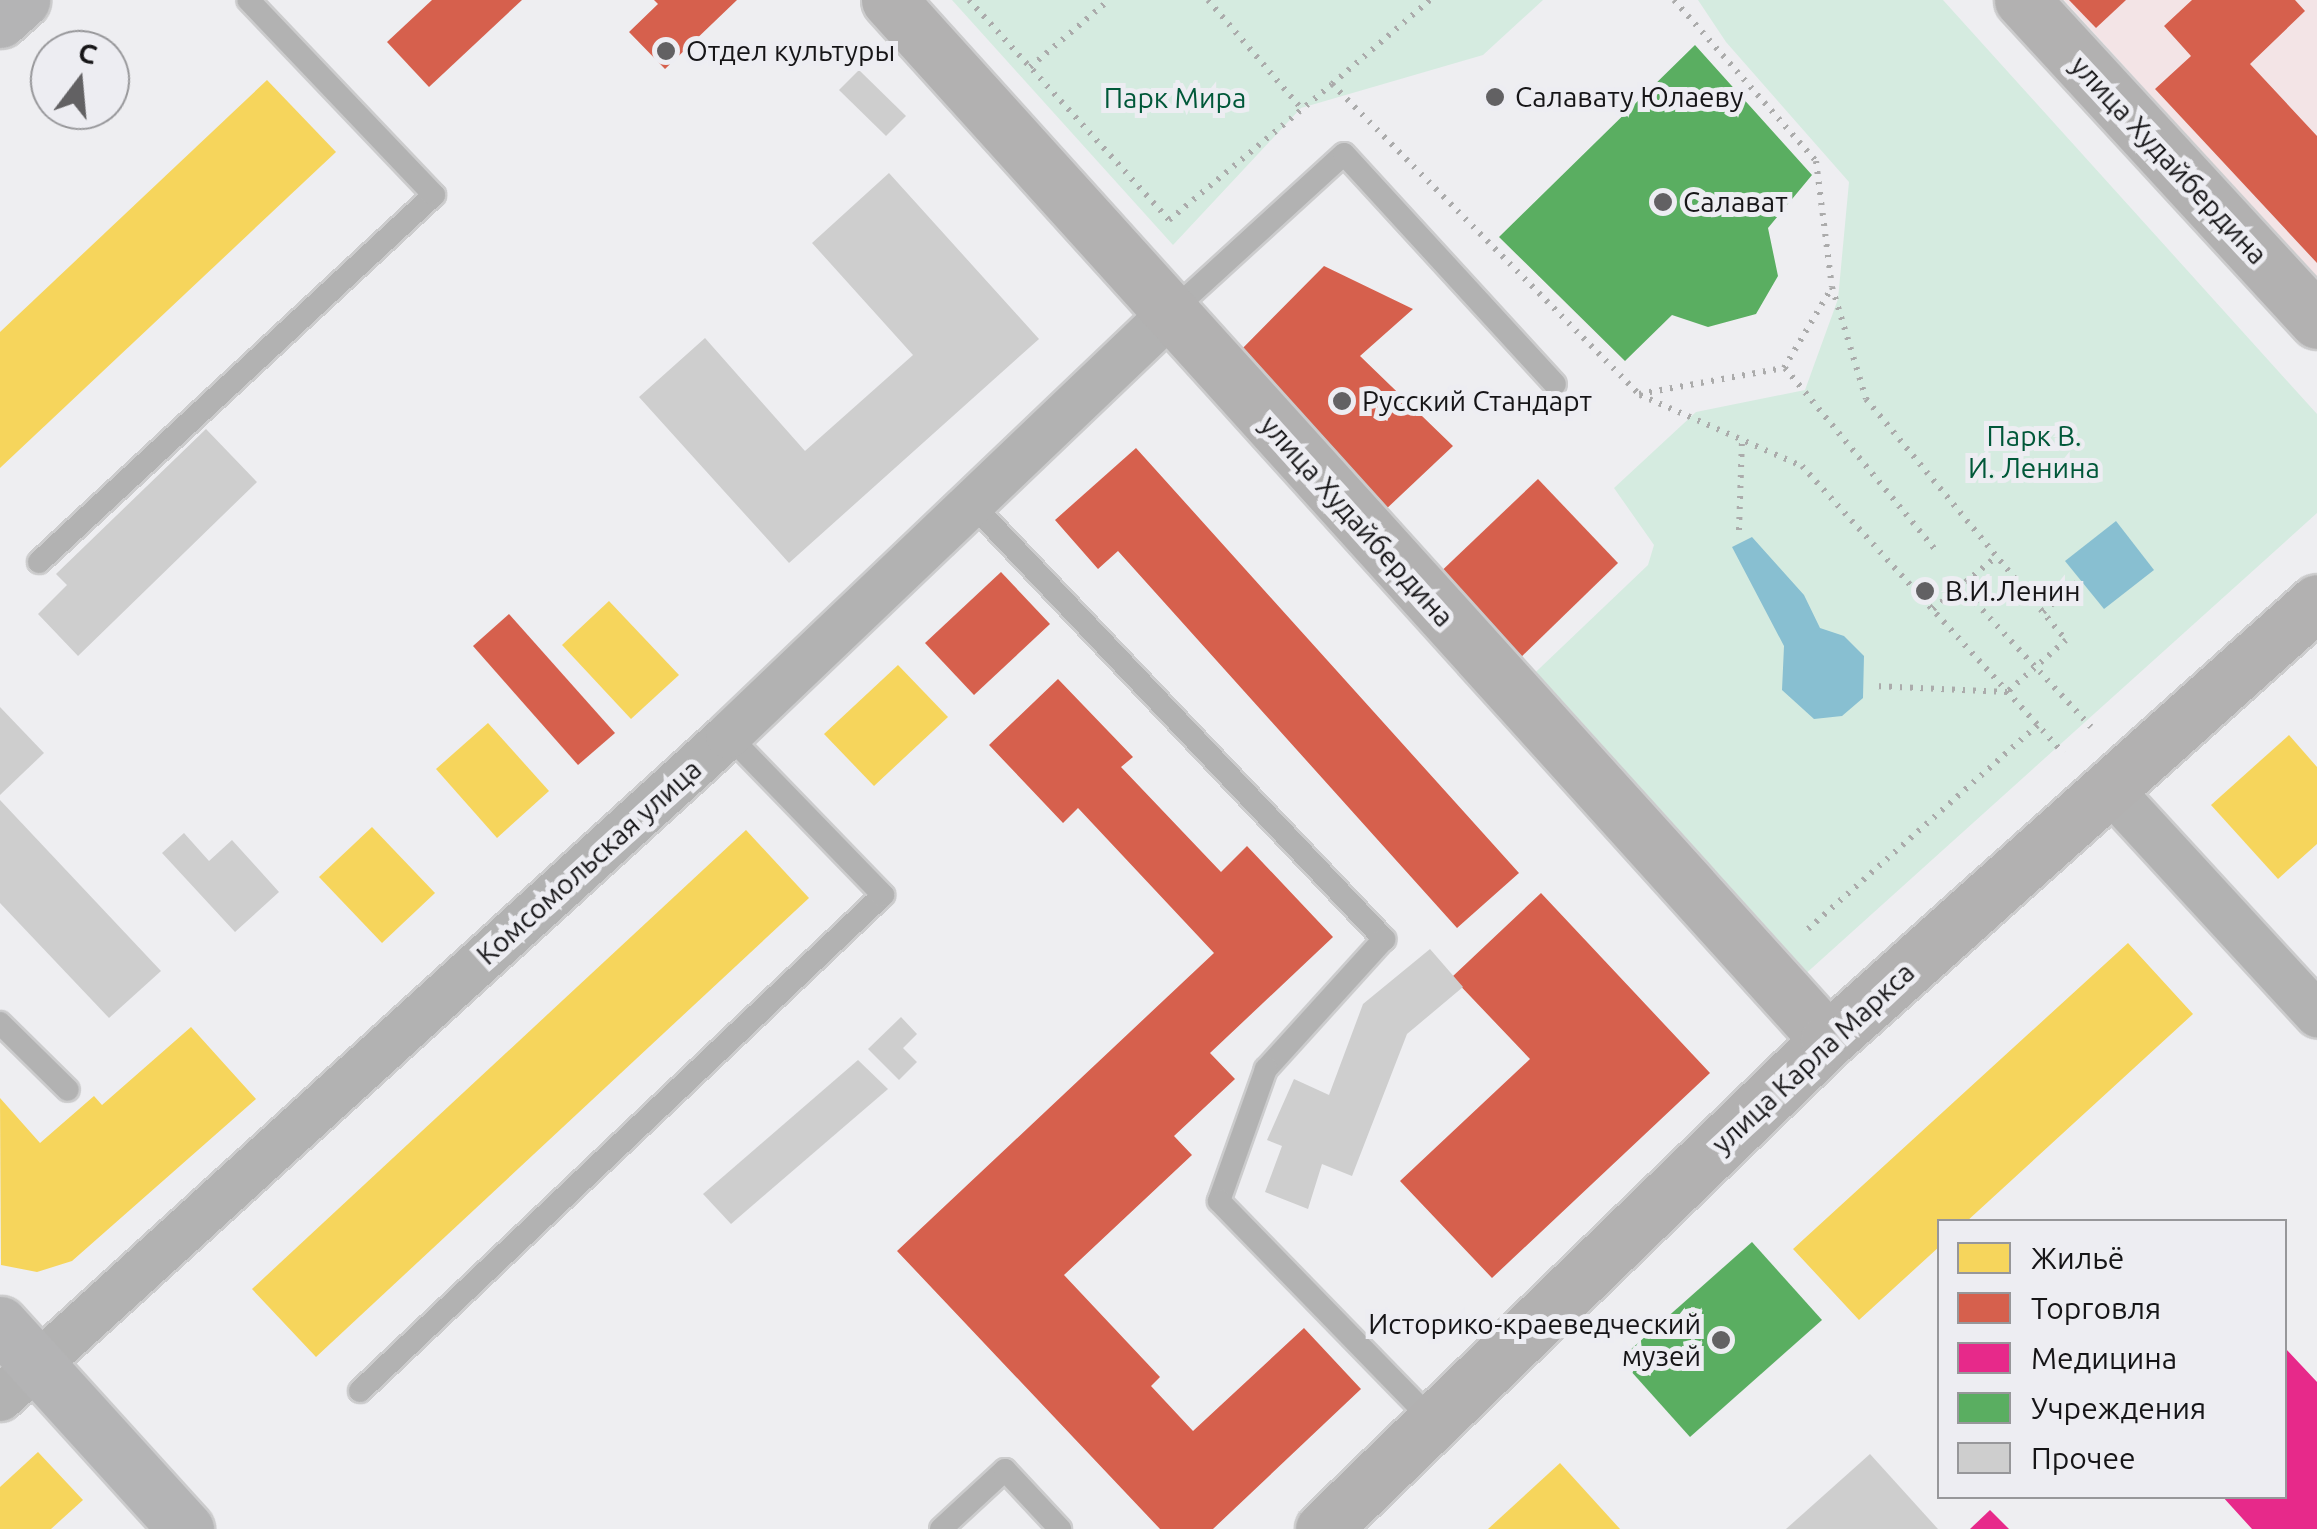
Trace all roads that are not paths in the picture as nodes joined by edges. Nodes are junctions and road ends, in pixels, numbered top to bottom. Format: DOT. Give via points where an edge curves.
graph roads {
  1 [pos="22,0"];
  2 [pos="248,0"];
  3 [pos="888,0"];
  4 [pos="2022,0"];
  5 [pos="0,20"];
  6 [pos="1169,314"];
  7 [pos="2317,321"];
  8 [pos="1555,384"];
  9 [pos="971,503"];
  10 [pos="39,562"];
  11 [pos="2317,602"];
  12 [pos="728,736"];
  13 [pos="2108,787"];
  14 [pos="2317,1014"];
  15 [pos="0,1023"];
  16 [pos="1828,1040"];
  17 [pos="68,1090"];
  18 [pos="0,1324"];
  19 [pos="18,1381"];
  20 [pos="360,1392"];
  21 [pos="1434,1422"];
  22 [pos="186,1529"];
  23 [pos="940,1529"];
  24 [pos="1060,1529"];
  25 [pos="1323,1529"];
  1 -- 5 [label="main road"];
  2 -- 10 [label="lane" via="434,195"];
  3 -- 6 [label="street, улица Худайбердина"];
  4 -- 7 [label="street, улица Худайбердина"];
  6 -- 8 [label="lane" via="1344,154"];
  6 -- 9 [label="street, Комсомольская улица"];
  6 -- 16 [label="street, улица Худайбердина"];
  9 -- 12 [label="street, Комсомольская улица"];
  9 -- 21 [label="lane" via="1384,939 1266,1069 1219,1201"];
  11 -- 13 [label="street, улица Карла Маркса"];
  12 -- 19 [label="street, Комсомольская улица"];
  12 -- 20 [label="lane" via="883,895"];
  13 -- 14 [label="street"];
  13 -- 16 [label="street, улица Карла Маркса"];
  15 -- 17 [label="lane"];
  16 -- 21 [label="street, улица Карла Маркса"];
  18 -- 19 [label="main road"];
  19 -- 22 [label="main road"];
  21 -- 25 [label="street, улица Карла Маркса"];
  23 -- 24 [label="lane" via="1005,1470"];
}
